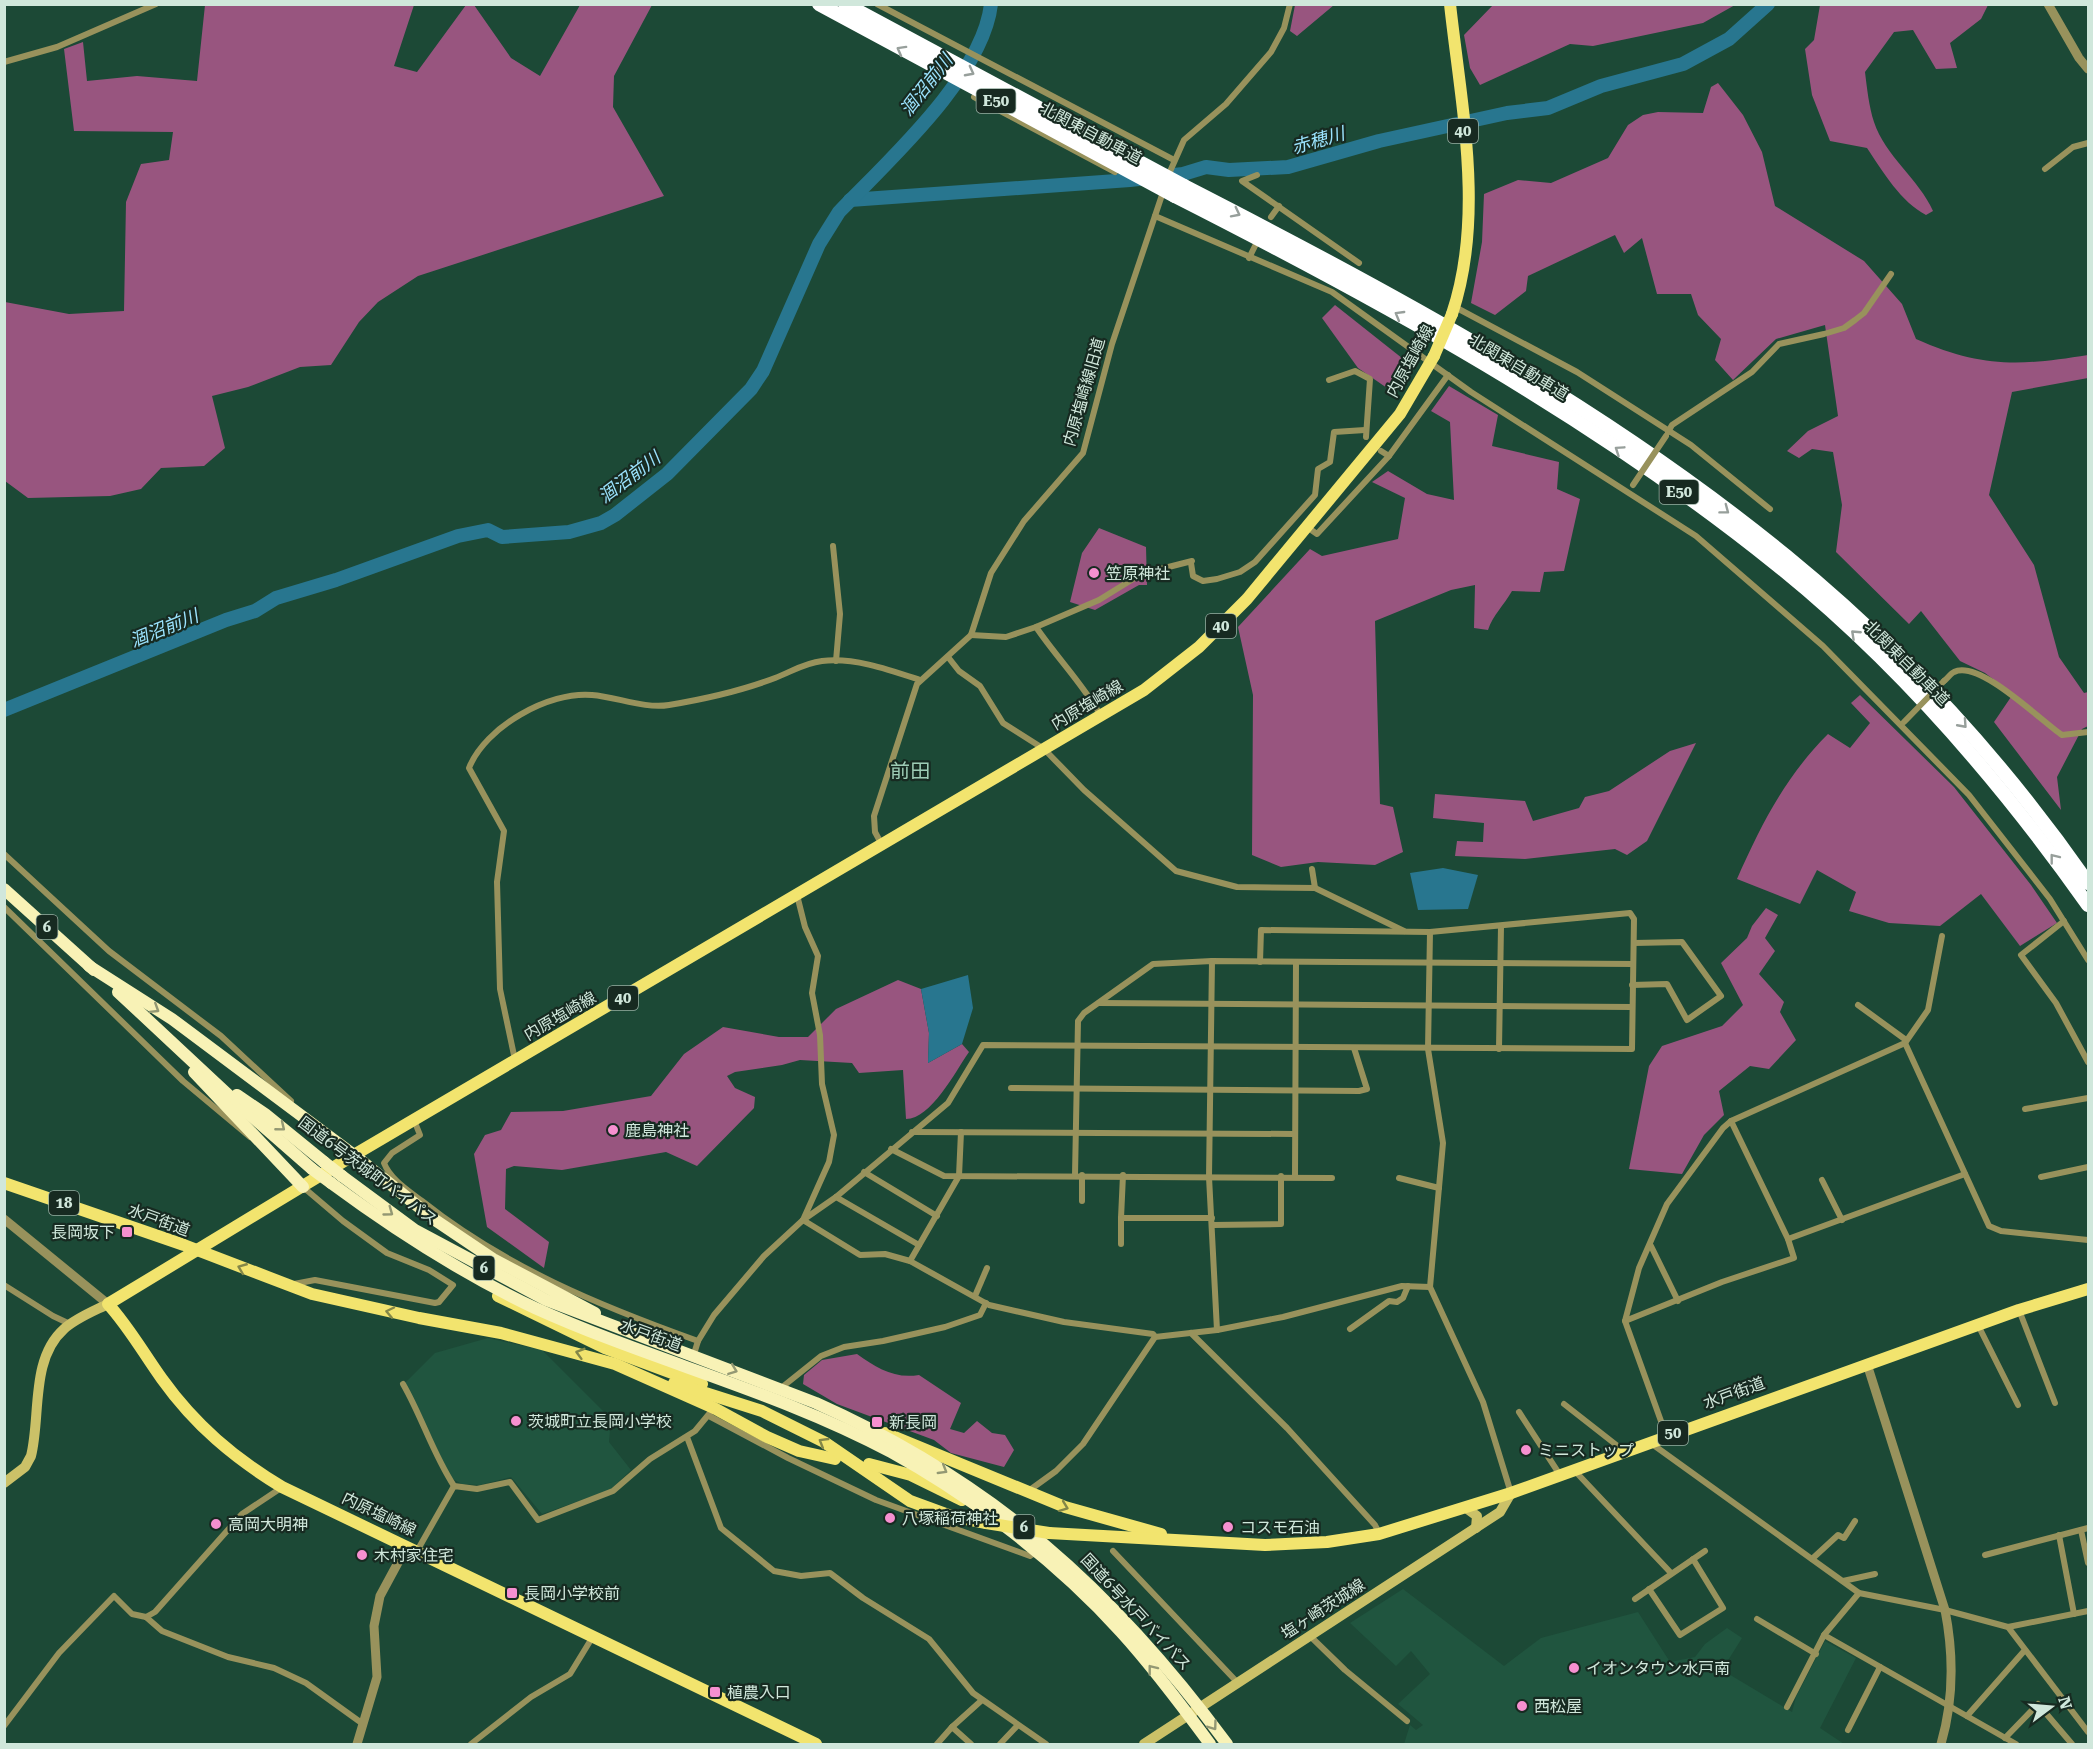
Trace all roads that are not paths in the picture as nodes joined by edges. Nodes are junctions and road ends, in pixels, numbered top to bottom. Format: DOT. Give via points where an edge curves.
graph roads {
  1 [pos="156,4"];
  2 [pos="819,4"];
  3 [pos="845,4"];
  4 [pos="877,4"];
  5 [pos="1290,4"];
  6 [pos="1450,4"];
  7 [pos="2048,4"];
  8 [pos="4,62"];
  9 [pos="2088,69"];
  10 [pos="974,97"];
  11 [pos="1112,128"];
  12 [pos="2088,143"];
  13 [pos="1094,160"];
  14 [pos="1173,160"];
  15 [pos="2045,169"];
  16 [pos="1115,172"];
  17 [pos="1257,175"];
  18 [pos="1179,191"];
  19 [pos="1279,206"];
  20 [pos="1155,216"];
  21 [pos="1272,217"];
  22 [pos="1255,246"];
  23 [pos="1249,258"];
  24 [pos="1359,263"];
  25 [pos="1891,274"];
  26 [pos="1454,311"];
  27 [pos="1432,360"];
  28 [pos="1448,375"];
  29 [pos="1329,380"];
  30 [pos="1668,433"];
  31 [pos="1381,451"];
  32 [pos="1389,456"];
  33 [pos="1631,488"];
  34 [pos="1770,509"];
  35 [pos="1306,526"];
  36 [pos="832,546"];
  37 [pos="1036,627"];
  38 [pos="971,635"];
  39 [pos="948,657"];
  40 [pos="836,661"];
  41 [pos="920,680"];
  42 [pos="1101,717"];
  43 [pos="1903,723"];
  44 [pos="2088,732"];
  45 [pos="1044,749"];
  46 [pos="882,845"];
  47 [pos="4,854"];
  48 [pos="1312,869"];
  49 [pos="2088,883"];
  50 [pos="1315,888"];
  51 [pos="4,890"];
  52 [pos="797,894"];
  53 [pos="2088,905"];
  54 [pos="4,908"];
  55 [pos="2064,921"];
  56 [pos="1501,926"];
  57 [pos="1404,931"];
  58 [pos="1430,932"];
  59 [pos="1942,936"];
  60 [pos="1634,943"];
  61 [pos="1212,960"];
  62 [pos="2088,960"];
  63 [pos="1260,962"];
  64 [pos="1296,962"];
  65 [pos="1430,963"];
  66 [pos="1500,963"];
  67 [pos="1633,964"];
  68 [pos="88,966"];
  69 [pos="1632,985"];
  70 [pos="1099,1003"];
  71 [pos="1211,1005"];
  72 [pos="1295,1005"];
  73 [pos="1858,1005"];
  74 [pos="1430,1006"];
  75 [pos="1500,1006"];
  76 [pos="1632,1007"];
  77 [pos="1906,1042"];
  78 [pos="1077,1046"];
  79 [pos="1210,1047"];
  80 [pos="1295,1048"];
  81 [pos="1354,1048"];
  82 [pos="1428,1049"];
  83 [pos="1499,1049"];
  84 [pos="515,1061"];
  85 [pos="2088,1062"];
  86 [pos="216,1082"];
  87 [pos="1011,1088"];
  88 [pos="1077,1089"];
  89 [pos="1295,1090"];
  90 [pos="1210,1091"];
  91 [pos="2088,1098"];
  92 [pos="2025,1109"];
  93 [pos="414,1120"];
  94 [pos="1731,1121"];
  95 [pos="308,1123"];
  96 [pos="912,1132"];
  97 [pos="961,1132"];
  98 [pos="1076,1132"];
  99 [pos="1209,1133"];
  100 [pos="1294,1134"];
  101 [pos="259,1140"];
  102 [pos="891,1149"];
  103 [pos="354,1155"];
  104 [pos="2088,1167"];
  105 [pos="864,1172"];
  106 [pos="1965,1174"];
  107 [pos="1079,1175"];
  108 [pos="1123,1175"];
  109 [pos="959,1176"];
  110 [pos="1281,1176"];
  111 [pos="1295,1176"];
  112 [pos="1209,1177"];
  113 [pos="2040,1177"];
  114 [pos="1332,1178"];
  115 [pos="1399,1178"];
  116 [pos="1822,1180"];
  117 [pos="4,1183"];
  118 [pos="303,1187"];
  119 [pos="1439,1188"];
  120 [pos="836,1197"];
  121 [pos="1082,1201"];
  122 [pos="937,1216"];
  123 [pos="1121,1218"];
  124 [pos="4,1219"];
  125 [pos="803,1220"];
  126 [pos="1842,1220"];
  127 [pos="1212,1222"];
  128 [pos="1788,1239"];
  129 [pos="2088,1240"];
  130 [pos="1121,1244"];
  131 [pos="919,1245"];
  132 [pos="1651,1246"];
  133 [pos="198,1251"];
  134 [pos="910,1261"];
  135 [pos="444,1262"];
  136 [pos="987,1268"];
  137 [pos="4,1285"];
  138 [pos="285,1286"];
  139 [pos="1408,1286"];
  140 [pos="1430,1287"];
  141 [pos="2088,1289"];
  142 [pos="975,1296"];
  143 [pos="1678,1301"];
  144 [pos="986,1303"];
  145 [pos="108,1304"];
  146 [pos="2019,1310"];
  147 [pos="1625,1321"];
  148 [pos="70,1324"];
  149 [pos="1978,1324"];
  150 [pos="1350,1329"];
  151 [pos="1216,1330"];
  152 [pos="1191,1333"];
  153 [pos="638,1336"];
  154 [pos="1155,1337"];
  155 [pos="698,1341"];
  156 [pos="694,1354"];
  157 [pos="1867,1364"];
  158 [pos="636,1372"];
  159 [pos="402,1384"];
  160 [pos="781,1389"];
  161 [pos="2055,1402"];
  162 [pos="1564,1404"];
  163 [pos="747,1405"];
  164 [pos="2018,1405"];
  165 [pos="711,1412"];
  166 [pos="1519,1412"];
  167 [pos="853,1426"];
  168 [pos="1666,1435"];
  169 [pos="687,1437"];
  170 [pos="1649,1442"];
  171 [pos="1624,1451"];
  172 [pos="835,1459"];
  173 [pos="869,1464"];
  174 [pos="1574,1470"];
  175 [pos="1561,1475"];
  176 [pos="4,1483"];
  177 [pos="454,1486"];
  178 [pos="282,1487"];
  179 [pos="1028,1492"];
  180 [pos="1511,1493"];
  181 [pos="976,1508"];
  182 [pos="1466,1508"];
  183 [pos="1855,1521"];
  184 [pos="1476,1528"];
  185 [pos="2085,1528"];
  186 [pos="1379,1534"];
  187 [pos="2059,1535"];
  188 [pos="1177,1539"];
  189 [pos="412,1548"];
  190 [pos="1113,1551"];
  191 [pos="1705,1551"];
  192 [pos="1036,1552"];
  193 [pos="1985,1555"];
  194 [pos="1692,1559"];
  195 [pos="1812,1559"];
  196 [pos="2088,1563"];
  197 [pos="1671,1573"];
  198 [pos="1875,1574"];
  199 [pos="1843,1581"];
  200 [pos="1649,1589"];
  201 [pos="1859,1593"];
  202 [pos="1635,1599"];
  203 [pos="1945,1610"];
  204 [pos="2088,1611"];
  205 [pos="2074,1614"];
  206 [pos="146,1617"];
  207 [pos="1757,1619"];
  208 [pos="2008,1627"];
  209 [pos="1824,1635"];
  210 [pos="1310,1636"];
  211 [pos="592,1638"];
  212 [pos="2025,1650"];
  213 [pos="1816,1653"];
  214 [pos="1880,1667"];
  215 [pos="1237,1682"];
  216 [pos="982,1701"];
  217 [pos="1949,1706"];
  218 [pos="1199,1707"];
  219 [pos="1787,1707"];
  220 [pos="1188,1715"];
  221 [pos="1967,1716"];
  222 [pos="1407,1721"];
  223 [pos="363,1724"];
  224 [pos="4,1726"];
  225 [pos="1017,1726"];
  226 [pos="952,1727"];
  227 [pos="1848,1730"];
  228 [pos="2088,1732"];
  229 [pos="2005,1738"];
  230 [pos="357,1744"];
  231 [pos="471,1744"];
  232 [pos="816,1744"];
  233 [pos="937,1744"];
  234 [pos="971,1744"];
  235 [pos="1000,1744"];
  236 [pos="1046,1744"];
  237 [pos="1144,1744"];
  238 [pos="1210,1744"];
  239 [pos="1227,1744"];
  240 [pos="1941,1744"];
  241 [pos="2016,1744"];
  242 [pos="2072,1744"];
  1 -- 8 [label="street" via="57,47"];
  18 -- 2 [label="highway, 北関東自動車道 / E50, one-way, bridge"];
  3 -- 18 [label="highway, 北関東自動車道 / E50, one-way, bridge"];
  4 -- 11 [label="street"];
  5 -- 14 [label="street, 内原塩崎線旧道" via="1281,36 1266,59 1226,104 1184,140"];
  6 -- 26 [label="main road, 内原塩崎線 / 40" via="1469,195 1467,250"];
  7 -- 9 [label="street"];
  10 -- 13 [label="street"];
  11 -- 13 [label="street"];
  11 -- 14 [label="street"];
  12 -- 15 [label="street" via="2073,147"];
  13 -- 16 [label="street"];
  14 -- 20 [label="street, 内原塩崎線旧道, bridge"];
  17 -- 19 [label="street" via="1242,181"];
  18 -- 49 [label="highway, 北関東自動車道 / E50, one-way" via="1314,253 1504,361 1665,465 1776,548 1928,687 2018,790"];
  53 -- 18 [label="highway, 北関東自動車道 / E50, one-way" via="2008,798 1919,696 1769,558 1656,475 1496,371"];
  19 -- 21 [label="street"];
  19 -- 24 [label="street"];
  20 -- 23 [label="street"];
  20 -- 38 [label="street, 内原塩崎線旧道" via="1112,344 1083,453 1030,514 991,573"];
  22 -- 23 [label="street"];
  23 -- 27 [label="street" via="1332,292"];
  25 -- 30 [label="street" via="1864,313 1844,328 1779,344 1752,372 1672,425"];
  26 -- 27 [label="main road, 内原塩崎線 / 40, bridge"];
  26 -- 30 [label="street" via="1577,372"];
  27 -- 28 [label="street"];
  27 -- 35 [label="main road, 内原塩崎線 / 40" via="1400,414"];
  28 -- 32 [label="street"];
  28 -- 33 [label="street"];
  29 -- 37 [label="street" via="1355,371 1370,379 1365,433 1334,432 1330,462 1318,469 1315,495 1255,562 1232,575 1203,580 1193,576 1192,562 1141,574 1098,600"];
  30 -- 33 [label="street, bridge"];
  30 -- 34 [label="street" via="1691,445"];
  31 -- 32 [label="street"];
  32 -- 35 [label="street" via="1317,534"];
  33 -- 43 [label="street" via="1755,585"];
  35 -- 42 [label="main road, 内原塩崎線 / 40" via="1247,599 1206,640 1144,690"];
  36 -- 40 [label="street" via="840,614"];
  37 -- 38 [label="street" via="1006,637"];
  37 -- 42 [label="street" via="1084,687"];
  38 -- 39 [label="street, 内原塩崎線旧道"];
  39 -- 41 [label="street, 内原塩崎線旧道"];
  39 -- 45 [label="street" via="959,672 980,686 1003,723"];
  40 -- 41 [label="street"];
  40 -- 84 [label="street" via="804,665 732,691 668,705 589,695 563,696 524,714 481,747 469,768 504,831 497,882 500,989"];
  41 -- 46 [label="street" via="874,816 875,832"];
  42 -- 45 [label="main road, 内原塩崎線 / 40"];
  43 -- 44 [label="street, bridge" via="1955,671 1965,670 1983,675 2062,735"];
  43 -- 55 [label="street" via="1969,795"];
  45 -- 46 [label="main road, 内原塩崎線 / 40"];
  45 -- 50 [label="street" via="1176,871 1237,887"];
  46 -- 52 [label="main road, 内原塩崎線 / 40"];
  47 -- 95 [label="street" via="109,951 221,1036 291,1101"];
  48 -- 50 [label="street"];
  50 -- 57 [label="street"];
  51 -- 68 [label="highway, 国道6号茨城町バイパス / 6"];
  52 -- 84 [label="main road, 内原塩崎線 / 40"];
  52 -- 125 [label="street" via="805,927 818,956 812,993 820,1035 822,1084 834,1135 829,1162"];
  54 -- 101 [label="street" via="183,1081 243,1133"];
  55 -- 62 [label="street"];
  55 -- 85 [label="street" via="2021,955 2056,1003"];
  56 -- 58 [label="street"];
  56 -- 60 [label="street" via="1630,913 1634,919"];
  56 -- 66 [label="street"];
  57 -- 58 [label="street"];
  57 -- 63 [label="street" via="1261,930"];
  58 -- 65 [label="street"];
  59 -- 77 [label="street" via="1928,1010"];
  60 -- 67 [label="street"];
  60 -- 69 [label="street" via="1682,942 1722,996 1687,1020 1667,984"];
  61 -- 63 [label="street"];
  61 -- 70 [label="street" via="1154,964"];
  61 -- 71 [label="street"];
  63 -- 64 [label="street"];
  64 -- 65 [label="street"];
  64 -- 72 [label="street"];
  65 -- 66 [label="street"];
  65 -- 74 [label="street"];
  66 -- 67 [label="street"];
  66 -- 75 [label="street"];
  67 -- 69 [label="street"];
  68 -- 86 [label="highway, 国道6号茨城町バイパス / 6"];
  68 -- 95 [label="highway, one-way" via="172,1019"];
  68 -- 101 [label="highway"];
  69 -- 76 [label="street"];
  70 -- 71 [label="street"];
  70 -- 78 [label="street" via="1078,1021"];
  71 -- 72 [label="street"];
  71 -- 79 [label="street"];
  72 -- 74 [label="street"];
  72 -- 80 [label="street"];
  73 -- 77 [label="street"];
  74 -- 75 [label="street"];
  74 -- 82 [label="street"];
  75 -- 76 [label="street"];
  75 -- 83 [label="street"];
  76 -- 83 [label="street" via="1632,1049"];
  77 -- 94 [label="street"];
  77 -- 106 [label="street"];
  78 -- 79 [label="street"];
  78 -- 88 [label="street"];
  78 -- 96 [label="street" via="983,1045 948,1103"];
  79 -- 80 [label="street"];
  79 -- 90 [label="street"];
  80 -- 81 [label="street"];
  80 -- 89 [label="street"];
  81 -- 82 [label="street"];
  81 -- 89 [label="street" via="1367,1089"];
  82 -- 83 [label="street"];
  82 -- 119 [label="street" via="1443,1143"];
  84 -- 93 [label="main road, 内原塩崎線 / 40"];
  86 -- 135 [label="highway, 国道6号茨城町バイパス / 6, bridge" via="312,1169"];
  86 -- 153 [label="highway, 国道6号茨城町バイパス / 6, one-way, bridge" via="265,1114 415,1230 546,1300"];
  87 -- 88 [label="street"];
  88 -- 90 [label="street"];
  88 -- 98 [label="street"];
  89 -- 90 [label="street"];
  89 -- 100 [label="street"];
  90 -- 99 [label="street"];
  91 -- 92 [label="street"];
  93 -- 103 [label="main road, 内原塩崎線 / 40"];
  93 -- 155 [label="street" via="420,1136 392,1153 384,1163 390,1174 434,1210 489,1248 552,1283"];
  94 -- 128 [label="street"];
  94 -- 132 [label="street" via="1667,1204"];
  95 -- 103 [label="highway"];
  96 -- 97 [label="street"];
  96 -- 102 [label="street"];
  97 -- 98 [label="street"];
  97 -- 109 [label="street"];
  98 -- 99 [label="street"];
  98 -- 107 [label="street"];
  99 -- 100 [label="street"];
  99 -- 112 [label="street"];
  100 -- 111 [label="street"];
  101 -- 118 [label="highway"];
  102 -- 105 [label="street"];
  102 -- 109 [label="street" via="944,1176"];
  103 -- 118 [label="main road, 水戸街道 / 40"];
  103 -- 153 [label="highway" via="435,1220 493,1259"];
  104 -- 113 [label="street"];
  105 -- 120 [label="street"];
  105 -- 122 [label="street"];
  106 -- 126 [label="street"];
  106 -- 129 [label="street" via="1993,1230"];
  107 -- 108 [label="street"];
  107 -- 109 [label="street"];
  107 -- 121 [label="street"];
  108 -- 112 [label="street"];
  108 -- 123 [label="street"];
  109 -- 122 [label="street"];
  110 -- 111 [label="street"];
  110 -- 112 [label="street"];
  110 -- 127 [label="street" via="1281,1224"];
  111 -- 114 [label="street"];
  112 -- 127 [label="street"];
  115 -- 119 [label="street"];
  116 -- 126 [label="street"];
  117 -- 133 [label="main road, 水戸街道 / 18"];
  118 -- 133 [label="main road, 水戸街道 / 40"];
  118 -- 138 [label="street" via="387,1253 429,1270 453,1285 435,1303 315,1280"];
  119 -- 140 [label="street"];
  120 -- 125 [label="street"];
  120 -- 131 [label="street"];
  122 -- 131 [label="street"];
  123 -- 127 [label="street"];
  123 -- 130 [label="street"];
  124 -- 145 [label="street"];
  125 -- 134 [label="street" via="860,1255 885,1254"];
  125 -- 155 [label="street" via="734,1290"];
  126 -- 128 [label="street"];
  127 -- 151 [label="street"];
  128 -- 143 [label="street" via="1794,1258"];
  131 -- 134 [label="street"];
  132 -- 143 [label="street"];
  132 -- 147 [label="street" via="1639,1268"];
  138 -- 133 [label="main road, one-way"];
  133 -- 145 [label="main road, 40"];
  134 -- 142 [label="street"];
  135 -- 163 [label="main road" via="562,1329 727,1393"];
  135 -- 167 [label="highway, 水戸街道 / 6" via="560,1318"];
  136 -- 142 [label="street"];
  137 -- 148 [label="street"];
  158 -- 138 [label="main road, one-way" via="544,1343 355,1305"];
  139 -- 140 [label="street"];
  139 -- 150 [label="street" via="1403,1298 1389,1301"];
  139 -- 151 [label="street"];
  140 -- 180 [label="street" via="1483,1402"];
  141 -- 146 [label="main road, 水戸街道 / 50"];
  142 -- 144 [label="street"];
  143 -- 147 [label="street"];
  144 -- 154 [label="street" via="1064,1322"];
  144 -- 160 [label="street" via="980,1315 945,1328 844,1347 821,1356"];
  145 -- 148 [label="main road"];
  145 -- 178 [label="main road, 内原塩崎線" via="196,1421 238,1459"];
  146 -- 149 [label="main road, 水戸街道 / 50"];
  146 -- 161 [label="street"];
  147 -- 168 [label="street"];
  148 -- 176 [label="main road" via="57,1336 45,1360 31,1456 25,1467"];
  149 -- 157 [label="main road, 水戸街道 / 50"];
  149 -- 164 [label="street"];
  151 -- 152 [label="street"];
  152 -- 154 [label="street"];
  152 -- 186 [label="street" via="1287,1428"];
  153 -- 156 [label="highway, 水戸街道 / 6"];
  154 -- 179 [label="street" via="1083,1444"];
  155 -- 156 [label="street"];
  156 -- 160 [label="highway, 水戸街道 / 6, one-way"];
  157 -- 168 [label="main road, 水戸街道 / 50"];
  157 -- 203 [label="street"];
  158 -- 163 [label="main road"];
  158 -- 165 [label="main road"];
  159 -- 177 [label="street" via="419,1412 439,1464"];
  160 -- 167 [label="highway, 水戸街道 / 6"];
  162 -- 171 [label="street"];
  188 -- 163 [label="main road, one-way, bridge" via="1049,1533 951,1515 904,1498 824,1442"];
  165 -- 169 [label="street"];
  165 -- 172 [label="main road" via="799,1451"];
  165 -- 192 [label="street" via="788,1458 876,1500 1029,1556"];
  166 -- 175 [label="street"];
  167 -- 179 [label="main road"];
  167 -- 181 [label="highway, 国道6号水戸バイパス / 6"];
  167 -- 218 [label="highway, 国道6号水戸バイパス / 6, one-way" via="953,1476 1051,1549 1115,1609"];
  168 -- 170 [label="main road, 水戸街道 / 50"];
  169 -- 177 [label="street" via="650,1460 613,1491 538,1520 510,1482 477,1489"];
  169 -- 216 [label="street" via="721,1528 774,1571 801,1576 830,1573 907,1623 929,1639"];
  170 -- 171 [label="main road, 水戸街道 / 50"];
  170 -- 195 [label="street"];
  171 -- 174 [label="main road, 水戸街道 / 50"];
  173 -- 181 [label="main road" via="911,1475"];
  174 -- 175 [label="main road, 水戸街道 / 50"];
  174 -- 197 [label="street"];
  175 -- 180 [label="main road, 水戸街道 / 50"];
  177 -- 189 [label="street"];
  178 -- 189 [label="main road, 内原塩崎線"];
  178 -- 206 [label="street" via="242,1514 155,1612"];
  179 -- 188 [label="main road, one-way" via="1096,1518"];
  180 -- 182 [label="main road, 水戸街道 / 50"];
  180 -- 184 [label="main road, 塩ヶ崎茨城線" via="1502,1511"];
  181 -- 192 [label="highway, 国道6号水戸バイパス / 6"];
  182 -- 184 [label="main road" via="1477,1516"];
  182 -- 186 [label="main road, 水戸街道 / 50"];
  183 -- 195 [label="street" via="1844,1538 1838,1535"];
  184 -- 210 [label="main road, 塩ヶ崎茨城線"];
  185 -- 187 [label="street"];
  185 -- 196 [label="street"];
  186 -- 188 [label="main road, 水戸街道 / 50" via="1286,1545"];
  187 -- 193 [label="street"];
  187 -- 205 [label="street"];
  189 -- 211 [label="main road, 内原塩崎線"];
  189 -- 223 [label="street" via="380,1596 374,1626 376,1677"];
  190 -- 215 [label="street"];
  191 -- 194 [label="street"];
  220 -- 192 [label="highway, 国道6号水戸バイパス / 6, one-way" via="1120,1631"];
  194 -- 197 [label="street"];
  194 -- 200 [label="street" via="1723,1608 1680,1635"];
  195 -- 199 [label="street"];
  197 -- 200 [label="street"];
  198 -- 199 [label="street"];
  199 -- 201 [label="street"];
  200 -- 202 [label="street"];
  201 -- 203 [label="street"];
  201 -- 209 [label="street"];
  203 -- 208 [label="street"];
  203 -- 217 [label="street" via="1952,1652"];
  204 -- 205 [label="street"];
  205 -- 208 [label="street"];
  206 -- 223 [label="street" via="162,1631 205,1649 274,1668 306,1683"];
  206 -- 224 [label="street" via="132,1614 114,1596 59,1653"];
  207 -- 213 [label="street"];
  208 -- 212 [label="street"];
  209 -- 213 [label="street"];
  209 -- 214 [label="street"];
  210 -- 215 [label="main road, 塩ヶ崎茨城線"];
  210 -- 222 [label="street"];
  211 -- 231 [label="street" via="570,1674 531,1697"];
  211 -- 232 [label="main road, 内原塩崎線"];
  212 -- 221 [label="street"];
  212 -- 228 [label="street"];
  213 -- 219 [label="street"];
  214 -- 217 [label="street"];
  214 -- 227 [label="street"];
  215 -- 218 [label="main road, 塩ヶ崎茨城線"];
  216 -- 225 [label="street"];
  216 -- 226 [label="street"];
  217 -- 221 [label="street"];
  217 -- 240 [label="street"];
  218 -- 220 [label="main road, 塩ヶ崎茨城線"];
  218 -- 239 [label="highway, 国道6号水戸バイパス / 6, one-way"];
  220 -- 237 [label="main road, 塩ヶ崎茨城線"];
  220 -- 238 [label="highway, 国道6号水戸バイパス / 6"];
  221 -- 229 [label="street"];
  223 -- 230 [label="street"];
  225 -- 235 [label="street"];
  225 -- 236 [label="street"];
  226 -- 233 [label="street"];
  226 -- 234 [label="street"];
  229 -- 241 [label="street"];
  229 -- 242 [label="street" via="2038,1704"];
}
